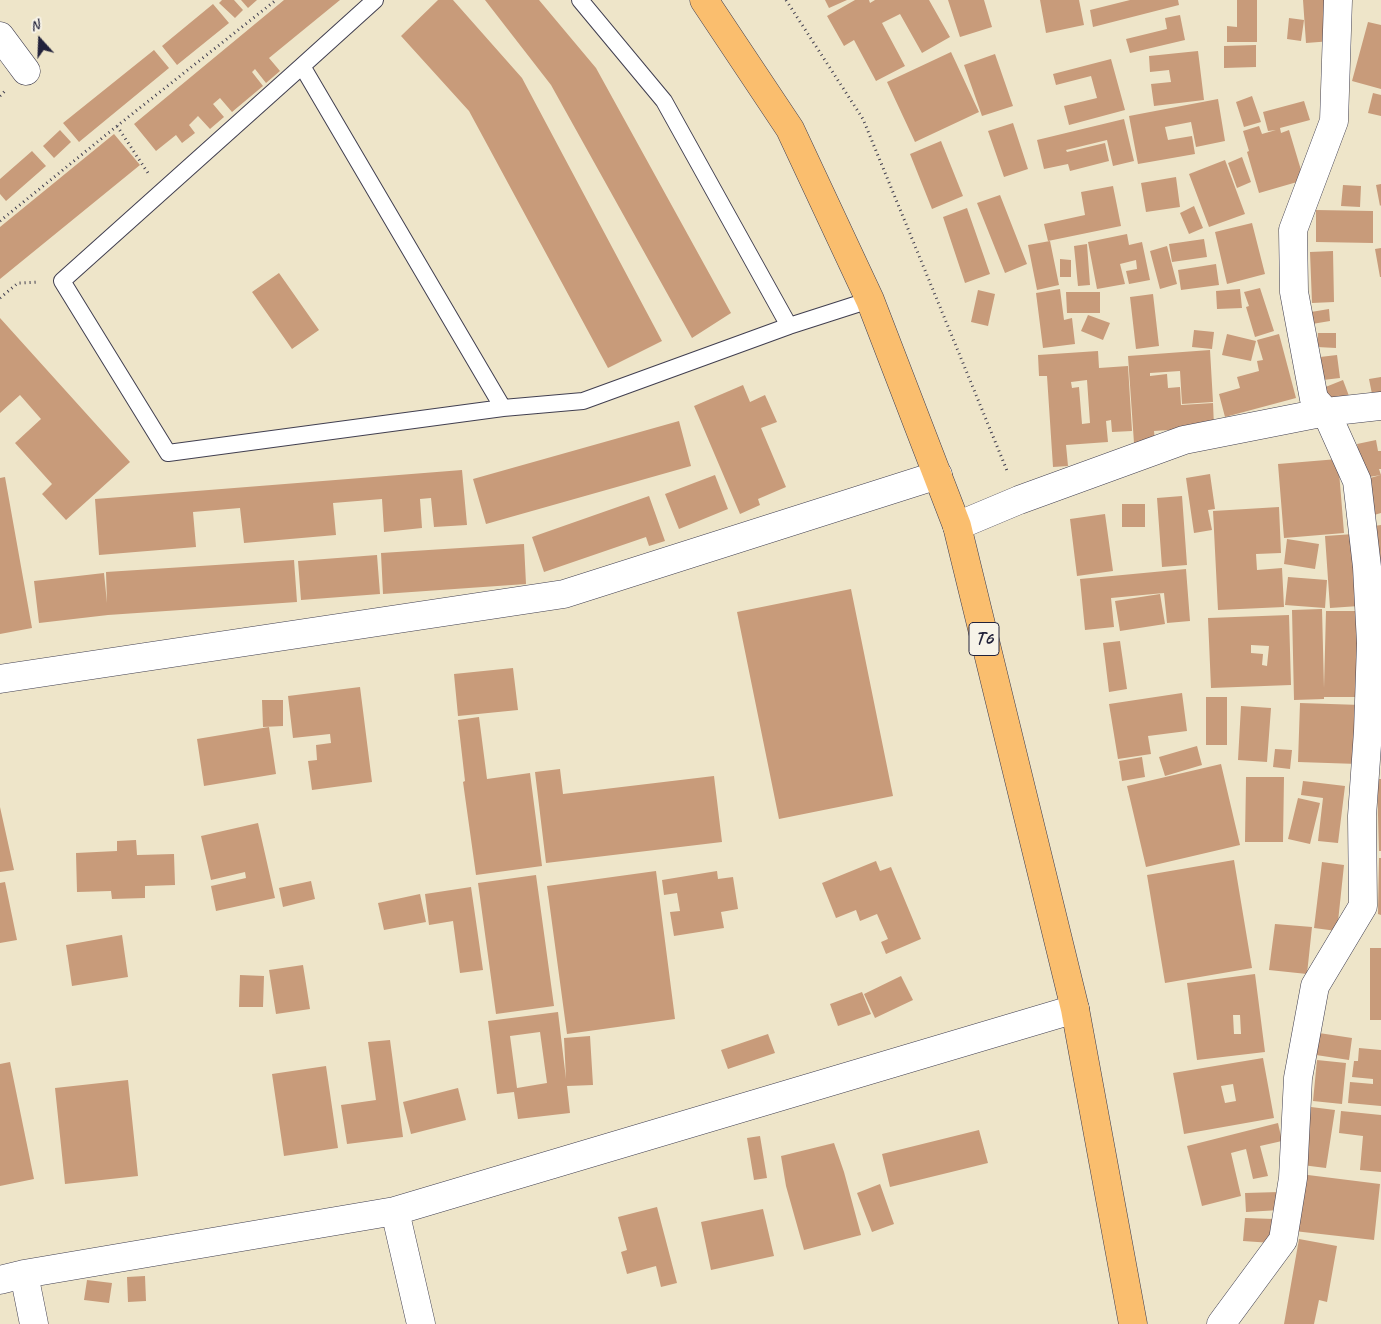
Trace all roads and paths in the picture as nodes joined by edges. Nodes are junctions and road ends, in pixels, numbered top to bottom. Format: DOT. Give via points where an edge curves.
graph roads {
  1 [pos="276,0"];
  2 [pos="375,0"];
  3 [pos="580,0"];
  4 [pos="704,0"];
  5 [pos="786,0"];
  6 [pos="1338,0"];
  7 [pos="0,36"];
  8 [pos="302,66"];
  9 [pos="26,71"];
  10 [pos="117,126"];
  11 [pos="161,193"];
  12 [pos="0,221"];
  13 [pos="62,281"];
  14 [pos="0,298"];
  15 [pos="870,300"];
  16 [pos="789,326"];
  17 [pos="1381,406"];
  18 [pos="503,408"];
  19 [pos="1326,412"];
  20 [pos="938,476"];
  21 [pos="1019,500"];
  22 [pos="957,526"];
  23 [pos="0,679"];
  24 [pos="1075,1009"];
  25 [pos="395,1211"];
  26 [pos="12,1277"];
  27 [pos="34,1324"];
  28 [pos="421,1324"];
  29 [pos="1133,1324"];
  30 [pos="1222,1324"];
  1 -- 10 [label="path"];
  2 -- 8 [label="lane"];
  3 -- 16 [label="lane" via="664,101"];
  4 -- 15 [label="highway, T6" via="790,128"];
  5 -- 21 [label="path" via="863,119"];
  6 -- 19 [label="street" via="1334,121 1293,230 1294,292 1314,399"];
  7 -- 9 [label="street"];
  8 -- 11 [label="lane"];
  8 -- 18 [label="lane"];
  10 -- 11 [label="path"];
  10 -- 12 [label="path"];
  11 -- 13 [label="lane"];
  13 -- 14 [label="path" via="18,282"];
  13 -- 18 [label="lane" via="168,453"];
  15 -- 16 [label="lane"];
  15 -- 20 [label="highway, T6"];
  16 -- 18 [label="lane" via="583,401"];
  17 -- 19 [label="street"];
  19 -- 21 [label="street" via="1184,440"];
  19 -- 30 [label="street" via="1357,480 1367,567 1371,643 1362,816 1363,906 1315,986 1298,1078 1293,1178 1283,1240"];
  20 -- 22 [label="highway, T6"];
  20 -- 23 [label="street" via="564,594"];
  21 -- 22 [label="street"];
  22 -- 24 [label="highway, T6"];
  24 -- 25 [label="street"];
  24 -- 29 [label="highway, T6"];
  25 -- 26 [label="street"];
  25 -- 28 [label="street"];
  26 -- 27 [label="street"];
}
